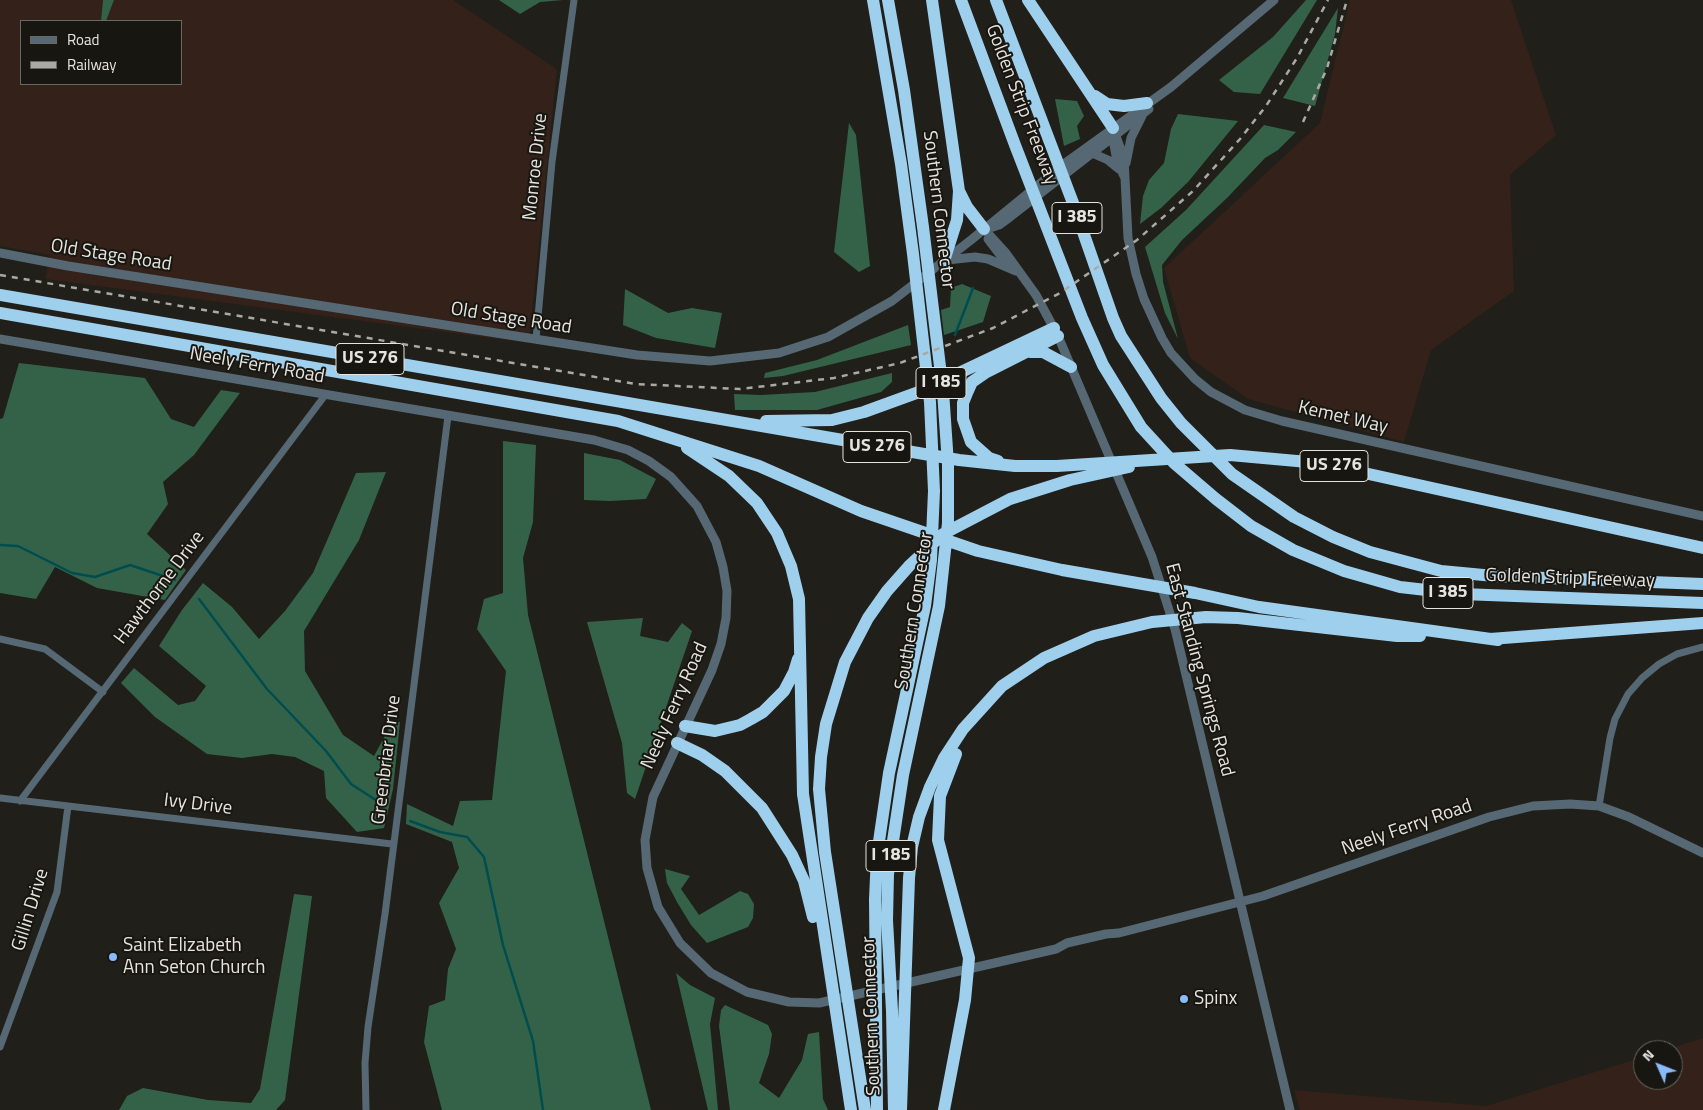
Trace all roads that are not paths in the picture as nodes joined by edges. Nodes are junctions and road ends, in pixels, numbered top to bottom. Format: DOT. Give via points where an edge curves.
graph roads {
  1 [pos="574,0"];
  2 [pos="873,0"];
  3 [pos="888,0"];
  4 [pos="932,0"];
  5 [pos="961,0"];
  6 [pos="996,0"];
  7 [pos="1028,0"];
  8 [pos="1274,0"];
  9 [pos="1088,91"];
  10 [pos="1145,108"];
  11 [pos="1115,131"];
  12 [pos="1091,150"];
  13 [pos="907,162"];
  14 [pos="1123,169"];
  15 [pos="959,191"];
  16 [pos="984,229"];
  17 [pos="0,253"];
  18 [pos="944,261"];
  19 [pos="1018,271"];
  20 [pos="0,295"];
  21 [pos="0,313"];
  22 [pos="1056,332"];
  23 [pos="0,339"];
  24 [pos="536,339"];
  25 [pos="1027,352"];
  26 [pos="1071,367"];
  27 [pos="326,394"];
  28 [pos="448,416"];
  29 [pos="741,422"];
  30 [pos="642,428"];
  31 [pos="1163,460"];
  32 [pos="1015,466"];
  33 [pos="1703,516"];
  34 [pos="1703,548"];
  35 [pos="1703,584"];
  36 [pos="1703,603"];
  37 [pos="1703,624"];
  38 [pos="801,636"];
  39 [pos="0,638"];
  40 [pos="1498,640"];
  41 [pos="1074,645"];
  42 [pos="1703,647"];
  43 [pos="103,692"];
  44 [pos="685,726"];
  45 [pos="676,743"];
  46 [pos="0,798"];
  47 [pos="20,801"];
  48 [pos="68,806"];
  49 [pos="1599,806"];
  50 [pos="392,844"];
  51 [pos="1703,853"];
  52 [pos="1240,902"];
  53 [pos="967,968"];
  54 [pos="0,1047"];
  55 [pos="366,1110"];
  56 [pos="847,1110"];
  57 [pos="851,1110"];
  58 [pos="864,1110"];
  59 [pos="877,1110"];
  60 [pos="894,1110"];
  61 [pos="901,1110"];
  62 [pos="944,1110"];
  63 [pos="1290,1110"];
  1 -- 24 [label="street, Monroe Drive" via="552,162"];
  2 -- 13 [label="highway, Southern Connector / I 185"];
  3 -- 13 [label="highway, Southern Connector / I 185" via="904,90"];
  4 -- 15 [label="highway"];
  5 -- 36 [label="highway, Golden Strip Freeway / I 385" via="1103,365 1141,427 1174,463 1216,499 1251,526 1293,550 1344,571 1400,587 1462,594"];
  6 -- 35 [label="highway, Golden Strip Freeway / I 385" via="1113,318 1143,370 1181,423 1232,474 1294,517 1333,537 1370,552 1441,571 1518,578"];
  7 -- 9 [label="highway"];
  8 -- 10 [label="street, Old Stage Road"];
  9 -- 10 [label="highway" via="1107,104"];
  9 -- 11 [label="highway"];
  10 -- 11 [label="street, Old Stage Road"];
  10 -- 14 [label="street" via="1131,138"];
  11 -- 12 [label="street, Old Stage Road"];
  11 -- 14 [label="street, Kemet Way" via="1114,145"];
  12 -- 14 [label="street"];
  12 -- 16 [label="street, Old Stage Road" via="1004,217 999,225"];
  13 -- 59 [label="highway, Southern Connector / I 185" via="913,254 934,448 934,526 925,606 889,773 877,855"];
  13 -- 60 [label="highway, Southern Connector / I 185" via="943,391 948,523 939,606 901,785 888,874"];
  14 -- 33 [label="street, Kemet Way" via="1131,255 1154,322 1181,366 1226,401 1282,421"];
  15 -- 16 [label="highway"];
  15 -- 18 [label="highway" via="957,220"];
  16 -- 18 [label="street, Old Stage Road"];
  16 -- 19 [label="street, East Standing Springs Road" via="995,250"];
  17 -- 24 [label="street, Old Stage Road"];
  18 -- 19 [label="street" via="988,259"];
  18 -- 24 [label="street, Old Stage Road" via="892,301 851,326 803,346 757,357 690,361"];
  19 -- 22 [label="street, East Standing Springs Road" via="1041,302"];
  20 -- 29 [label="highway, US 276"];
  21 -- 30 [label="highway, US 276" via="602,418"];
  22 -- 25 [label="highway"];
  22 -- 26 [label="street, East Standing Springs Road"];
  22 -- 29 [label="highway" via="919,392 864,412 832,420"];
  23 -- 27 [label="street, Neely Ferry Road"];
  25 -- 26 [label="highway" via="1043,352"];
  25 -- 32 [label="highway" via="972,382 963,402 963,419 971,442 989,458"];
  26 -- 52 [label="street, East Standing Springs Road" via="1152,557 1175,629"];
  27 -- 28 [label="street, Neely Ferry Road"];
  27 -- 43 [label="street, Hawthorne Drive"];
  28 -- 44 [label="street, Neely Ferry Road" via="594,440 628,450 659,468 689,495 716,542 723,567 727,605 721,644 712,670"];
  28 -- 50 [label="street, Greenbriar Drive"];
  29 -- 32 [label="highway, US 276" via="875,447"];
  30 -- 38 [label="highway" via="698,454 729,476 757,503 777,533 790,566 799,600"];
  30 -- 40 [label="highway, US 276" via="759,466 860,512 978,551 1259,607"];
  31 -- 32 [label="highway, US 276"];
  31 -- 34 [label="highway, US 276" via="1230,455 1318,463"];
  31 -- 58 [label="highway" via="1070,480 1019,496 943,534 887,591 851,649 838,680 826,724 819,789 825,852"];
  37 -- 40 [label="highway, US 276"];
  38 -- 44 [label="highway" via="797,665 788,685 763,712 723,730 707,731"];
  38 -- 57 [label="highway" via="803,794"];
  39 -- 43 [label="street" via="45,649"];
  40 -- 41 [label="highway" via="1397,636 1206,617 1152,622 1094,636"];
  41 -- 53 [label="highway" via="1020,681 994,704 957,752 943,784 938,806 938,840 970,958"];
  41 -- 61 [label="highway" via="1027,668 989,699 963,729 930,787 912,847 909,878"];
  42 -- 49 [label="street" via="1677,654 1659,664 1628,694 1610,738"];
  43 -- 47 [label="street, Hawthorne Drive"];
  44 -- 45 [label="street, Neely Ferry Road"];
  45 -- 53 [label="street, Neely Ferry Road" via="652,797 646,824 647,868 658,907 680,943 711,973 747,992 775,1000 804,1003 854,996"];
  45 -- 56 [label="highway" via="710,760 743,787 768,816 792,855 809,897 816,927"];
  46 -- 47 [label="street, Ivy Drive"];
  47 -- 48 [label="street, Ivy Drive"];
  48 -- 50 [label="street, Ivy Drive"];
  48 -- 54 [label="street, Gillin Drive" via="58,892"];
  49 -- 51 [label="street, Neely Ferry Road"];
  49 -- 52 [label="street, Neely Ferry Road" via="1558,804 1512,810"];
  50 -- 55 [label="street, Greenbriar Drive" via="366,1043"];
  52 -- 53 [label="street, Neely Ferry Road"];
  52 -- 63 [label="street, East Standing Springs Road"];
  53 -- 62 [label="highway" via="965,1000"];
}
